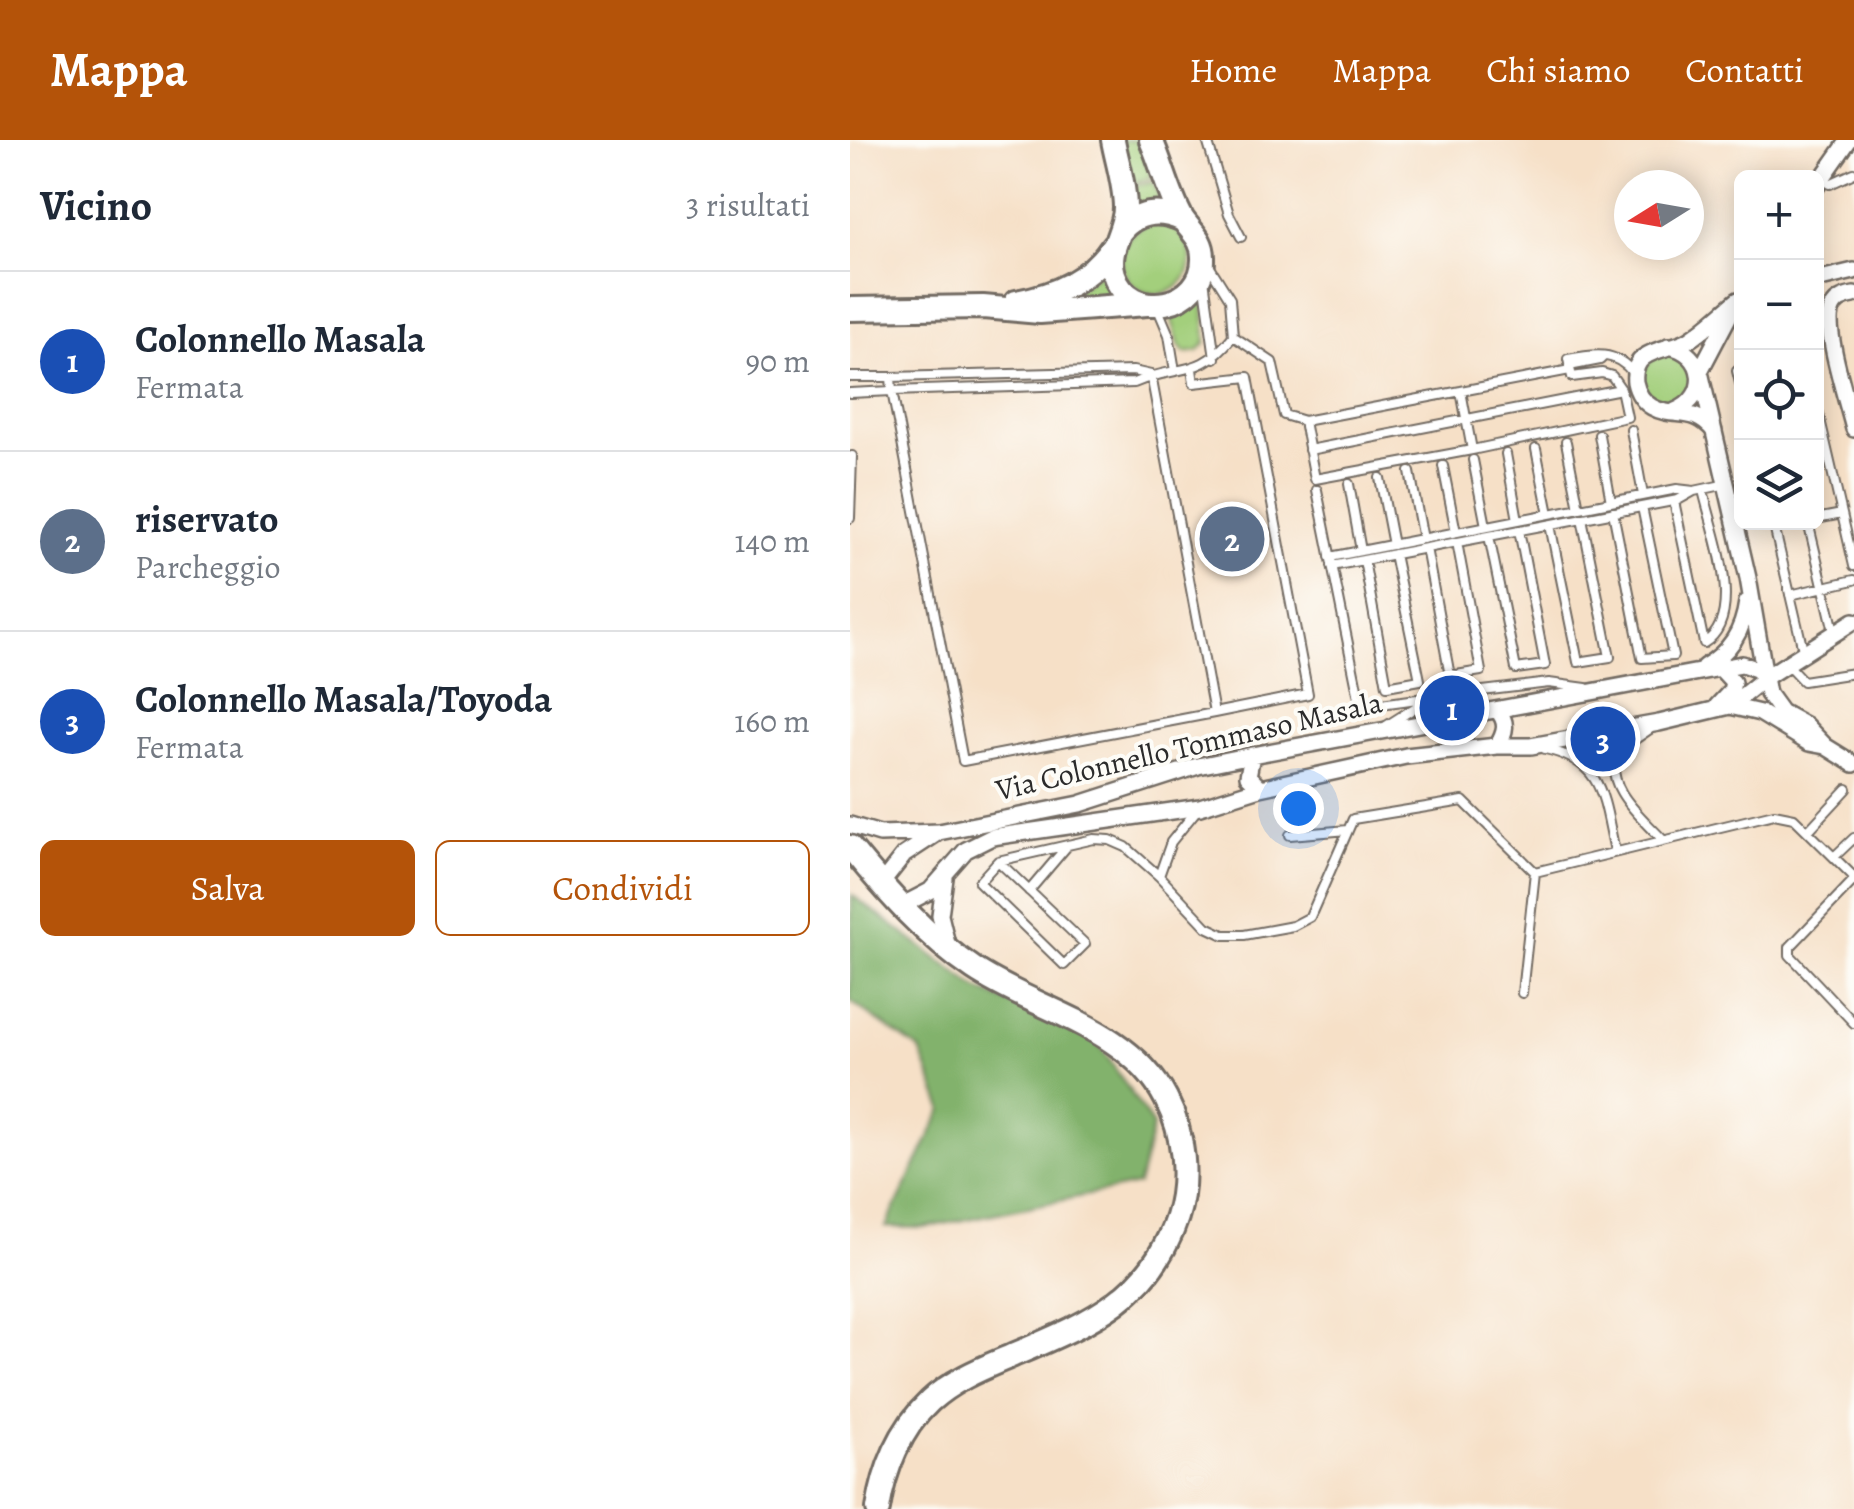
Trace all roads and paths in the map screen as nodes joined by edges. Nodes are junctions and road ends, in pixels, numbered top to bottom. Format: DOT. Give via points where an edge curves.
graph roads {
  1 [pos="1113,140"];
  2 [pos="1151,140"];
  3 [pos="1207,140"];
  4 [pos="1851,141"];
  5 [pos="1854,172"];
  6 [pos="1824,178"];
  7 [pos="1824,183"];
  8 [pos="1183,220"];
  9 [pos="1241,237"];
  10 [pos="1116,239"];
  11 [pos="1203,264"];
  12 [pos="1854,271"];
  13 [pos="1824,278"];
  14 [pos="1854,295"];
  15 [pos="1734,303"];
  16 [pos="1151,304"];
  17 [pos="984,307"];
  18 [pos="850,309"];
  19 [pos="1734,309"];
  20 [pos="1234,336"];
  21 [pos="1668,346"];
  22 [pos="1215,358"];
  23 [pos="1570,368"];
  24 [pos="1192,369"];
  25 [pos="1175,371"];
  26 [pos="1700,373"];
  27 [pos="1151,376"];
  28 [pos="850,377"];
  29 [pos="891,377"];
  30 [pos="1636,377"];
  31 [pos="1621,389"];
  32 [pos="892,391"];
  33 [pos="1462,391"];
  34 [pos="850,392"];
  35 [pos="1675,411"];
  36 [pos="1466,420"];
  37 [pos="1304,422"];
  38 [pos="1854,429"];
  39 [pos="1631,430"];
  40 [pos="1716,432"];
  41 [pos="1598,435"];
  42 [pos="1824,435"];
  43 [pos="1566,442"];
  44 [pos="1536,448"];
  45 [pos="1827,448"];
  46 [pos="1824,449"];
  47 [pos="1309,450"];
  48 [pos="1506,454"];
  49 [pos="1472,455"];
  50 [pos="852,456"];
  51 [pos="1443,466"];
  52 [pos="1410,472"];
  53 [pos="1380,478"];
  54 [pos="1349,484"];
  55 [pos="1727,484"];
  56 [pos="1318,490"];
  57 [pos="1698,491"];
  58 [pos="1643,495"];
  59 [pos="1674,501"];
  60 [pos="1611,502"];
  61 [pos="1642,507"];
  62 [pos="1579,508"];
  63 [pos="1613,512"];
  64 [pos="1549,514"];
  65 [pos="1842,514"];
  66 [pos="1824,517"];
  67 [pos="850,518"];
  68 [pos="1582,518"];
  69 [pos="1550,524"];
  70 [pos="1519,525"];
  71 [pos="1775,530"];
  72 [pos="1807,530"];
  73 [pos="1487,531"];
  74 [pos="1456,537"];
  75 [pos="1424,544"];
  76 [pos="1394,550"];
  77 [pos="1362,556"];
  78 [pos="1331,562"];
  79 [pos="1854,566"];
  80 [pos="1748,578"];
  81 [pos="1854,580"];
  82 [pos="1824,588"];
  83 [pos="1790,595"];
  84 [pos="1847,628"];
  85 [pos="1804,656"];
  86 [pos="1788,665"];
  87 [pos="1720,667"];
  88 [pos="1698,670"];
  89 [pos="1854,673"];
  90 [pos="1766,678"];
  91 [pos="1596,689"];
  92 [pos="1432,698"];
  93 [pos="1722,707"];
  94 [pos="1496,710"];
  95 [pos="1214,712"];
  96 [pos="1660,723"];
  97 [pos="1379,730"];
  98 [pos="1498,746"];
  99 [pos="1531,746"];
  100 [pos="1825,746"];
  101 [pos="1252,755"];
  102 [pos="1854,764"];
  103 [pos="1260,788"];
  104 [pos="1847,789"];
  105 [pos="1200,807"];
  106 [pos="850,825"];
  107 [pos="1348,830"];
  108 [pos="1808,831"];
  109 [pos="939,832"];
  110 [pos="1290,835"];
  111 [pos="1854,838"];
  112 [pos="1663,840"];
  113 [pos="1068,845"];
  114 [pos="850,847"];
  115 [pos="1615,851"];
  116 [pos="1834,857"];
  117 [pos="998,861"];
  118 [pos="946,872"];
  119 [pos="1535,872"];
  120 [pos="1159,876"];
  121 [pos="1854,879"];
  122 [pos="881,884"];
  123 [pos="1029,891"];
  124 [pos="903,905"];
  125 [pos="950,952"];
  126 [pos="1522,993"];
  127 [pos="1854,1023"];
  128 [pos="878,1509"];
  1 -- 10 [label="street" via="1125,211"];
  2 -- 8 [label="street"];
  3 -- 9 [label="lane"];
  4 -- 6 [label="street"];
  5 -- 7 [label="lane"];
  8 -- 10 [label="street" via="1146,214"];
  8 -- 11 [label="street" via="1198,237"];
  10 -- 16 [label="street" via="1111,259 1118,283"];
  10 -- 17 [label="street" via="1100,264 1070,286"];
  11 -- 16 [label="street" via="1186,295"];
  11 -- 20 [label="lane" via="1230,300"];
  11 -- 22 [label="lane"];
  12 -- 13 [label="street"];
  14 -- 38 [label="street" via="1839,298 1830,328"];
  15 -- 21 [label="street" via="1689,340"];
  16 -- 17 [label="street" via="1040,312"];
  16 -- 25 [label="lane" via="1169,334"];
  17 -- 18 [label="street"];
  19 -- 26 [label="street"];
  20 -- 22 [label="lane"];
  20 -- 37 [label="lane" via="1272,362 1284,416"];
  21 -- 26 [label="street" via="1687,352"];
  21 -- 30 [label="street" via="1646,354"];
  22 -- 24 [label="lane"];
  23 -- 30 [label="lane" via="1600,353 1620,360"];
  23 -- 31 [label="lane" via="1612,376"];
  23 -- 33 [label="lane"];
  24 -- 25 [label="lane"];
  24 -- 95 [label="lane" via="1194,383 1248,377 1308,694"];
  25 -- 27 [label="lane"];
  26 -- 35 [label="street" via="1692,401"];
  26 -- 40 [label="street"];
  27 -- 29 [label="lane" via="1133,371"];
  27 -- 32 [label="lane" via="1134,383"];
  27 -- 95 [label="lane"];
  28 -- 29 [label="lane"];
  29 -- 32 [label="lane"];
  30 -- 35 [label="street" via="1649,406"];
  31 -- 36 [label="lane"];
  31 -- 49 [label="lane" via="1627,417"];
  32 -- 34 [label="lane"];
  32 -- 95 [label="lane" via="963,761"];
  33 -- 36 [label="lane"];
  33 -- 37 [label="lane"];
  35 -- 40 [label="street" via="1700,418"];
  36 -- 47 [label="lane"];
  36 -- 49 [label="lane"];
  37 -- 47 [label="lane"];
  39 -- 58 [label="lane"];
  40 -- 55 [label="street"];
  41 -- 60 [label="lane"];
  42 -- 45 [label="lane"];
  43 -- 62 [label="lane"];
  44 -- 64 [label="lane"];
  45 -- 46 [label="lane"];
  45 -- 65 [label="lane"];
  47 -- 49 [label="lane" via="1315,479"];
  48 -- 70 [label="lane"];
  49 -- 73 [label="lane"];
  50 -- 67 [label="lane"];
  51 -- 74 [label="lane"];
  52 -- 75 [label="lane"];
  53 -- 76 [label="lane"];
  54 -- 77 [label="lane"];
  55 -- 57 [label="lane"];
  55 -- 80 [label="street"];
  56 -- 78 [label="lane"];
  57 -- 58 [label="lane"];
  57 -- 59 [label="lane"];
  57 -- 59 [label="lane" via="1726,604 1719,630 1704,643"];
  58 -- 60 [label="lane"];
  59 -- 61 [label="lane"];
  60 -- 62 [label="lane"];
  61 -- 63 [label="lane"];
  61 -- 63 [label="lane" via="1674,656 1642,658"];
  62 -- 64 [label="lane"];
  63 -- 68 [label="lane"];
  64 -- 70 [label="lane"];
  65 -- 66 [label="lane"];
  65 -- 79 [label="lane"];
  68 -- 69 [label="lane"];
  68 -- 69 [label="lane" via="1610,657 1578,662"];
  69 -- 70 [label="lane"];
  70 -- 73 [label="lane"];
  70 -- 73 [label="lane" via="1544,665 1516,669"];
  71 -- 83 [label="lane"];
  72 -- 82 [label="lane"];
  73 -- 74 [label="lane"];
  74 -- 75 [label="lane"];
  74 -- 75 [label="lane" via="1481,672 1450,676"];
  75 -- 76 [label="lane"];
  76 -- 77 [label="lane"];
  76 -- 77 [label="lane" via="1420,680 1387,686"];
  77 -- 78 [label="lane"];
  78 -- 92 [label="lane" via="1360,703"];
  80 -- 88 [label="street" via="1740,633"];
  80 -- 90 [label="street"];
  81 -- 82 [label="lane"];
  82 -- 83 [label="lane"];
  82 -- 84 [label="lane"];
  83 -- 85 [label="lane"];
  84 -- 85 [label="street"];
  85 -- 86 [label="street"];
  86 -- 89 [label="lane" via="1803,681"];
  86 -- 90 [label="street"];
  87 -- 88 [label="street, Via Colonnello Tommaso Masala"];
  87 -- 90 [label="street, Via Colonnello Tommaso Masala" via="1742,664"];
  87 -- 93 [label="street" via="1733,682"];
  88 -- 91 [label="street, Via Colonnello Tommaso Masala"];
  90 -- 93 [label="street, Via Colonnello Tommaso Masala"];
  90 -- 100 [label="street" via="1774,706"];
  91 -- 92 [label="lane" via="1550,683"];
  91 -- 94 [label="street, Via Colonnello Tommaso Masala"];
  92 -- 97 [label="lane"];
  93 -- 96 [label="street, Via Colonnello Tommaso Masala"];
  93 -- 100 [label="street" via="1760,713 1808,743"];
  94 -- 97 [label="street, Via Colonnello Tommaso Masala"];
  94 -- 98 [label="street" via="1506,730"];
  96 -- 99 [label="street, Via Colonnello Tommaso Masala"];
  96 -- 112 [label="lane" via="1618,752 1613,766 1626,799"];
  97 -- 101 [label="street, Via Colonnello Tommaso Masala"];
  98 -- 99 [label="street, Via Colonnello Tommaso Masala"];
  98 -- 103 [label="street, Via Colonnello Tommaso Masala" via="1406,756"];
  99 -- 115 [label="lane" via="1568,754 1598,779"];
  100 -- 102 [label="street"];
  101 -- 103 [label="street" via="1248,776"];
  101 -- 109 [label="street, Via Colonnello Tommaso Masala" via="1080,804"];
  103 -- 105 [label="street, Via Colonnello Tommaso Masala"];
  104 -- 108 [label="lane"];
  105 -- 118 [label="street, Via Colonnello Tommaso Masala" via="992,837 966,850"];
  105 -- 120 [label="lane" via="1172,842"];
  106 -- 109 [label="street, Via Colonnello Tommaso Masala" via="880,834"];
  107 -- 110 [label="lane"];
  107 -- 119 [label="lane" via="1353,818 1462,802"];
  107 -- 120 [label="lane" via="1310,917 1293,926 1224,934 1200,922"];
  108 -- 112 [label="lane" via="1794,818 1774,814"];
  108 -- 116 [label="lane"];
  109 -- 122 [label="street" via="904,855"];
  111 -- 116 [label="lane"];
  112 -- 115 [label="lane"];
  113 -- 117 [label="lane"];
  113 -- 120 [label="lane" via="1118,842"];
  113 -- 123 [label="lane"];
  114 -- 122 [label="street"];
  115 -- 119 [label="lane"];
  116 -- 121 [label="lane"];
  117 -- 123 [label="lane"];
  117 -- 123 [label="lane" via="980,882 1064,966 1085,944"];
  118 -- 124 [label="street, Via Colonnello Tommaso Masala" via="930,891"];
  118 -- 125 [label="street" via="940,915"];
  119 -- 126 [label="lane"];
  121 -- 127 [label="lane" via="1790,947"];
  122 -- 124 [label="street"];
  124 -- 125 [label="street"];
  125 -- 128 [label="street" via="1095,1031 1146,1070 1177,1127 1182,1199 1163,1249 1121,1302 966,1376 930,1402 895,1451"];
}
